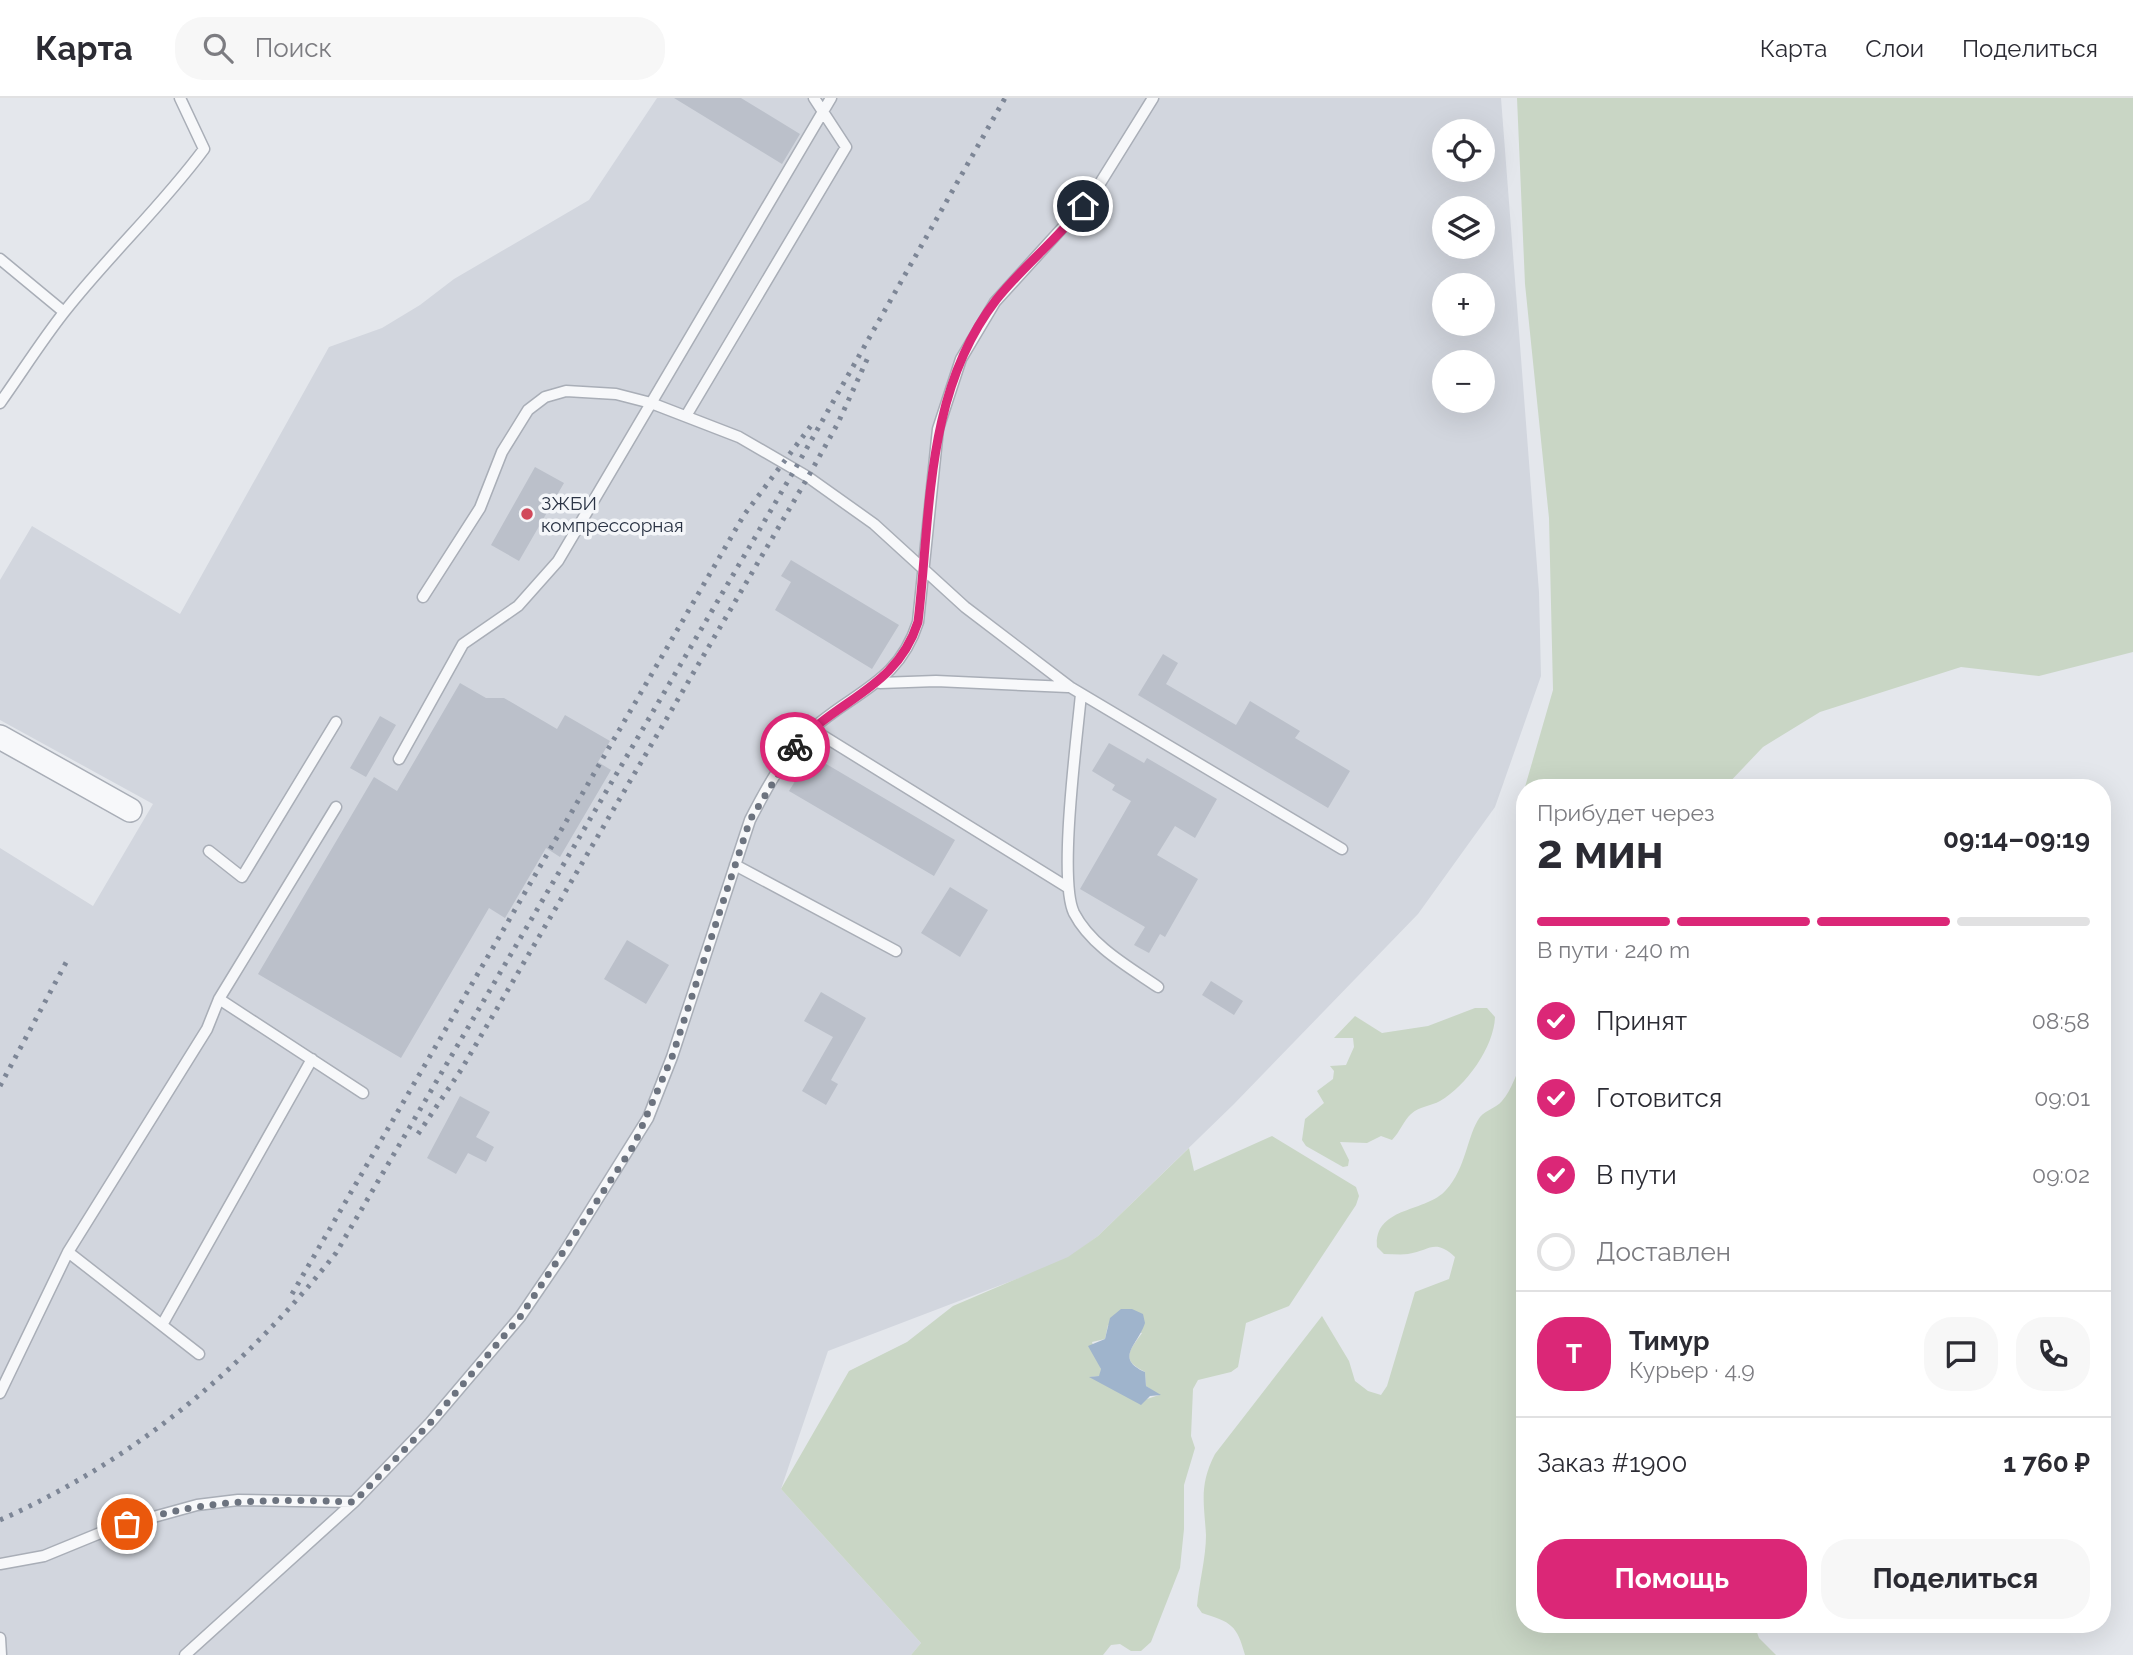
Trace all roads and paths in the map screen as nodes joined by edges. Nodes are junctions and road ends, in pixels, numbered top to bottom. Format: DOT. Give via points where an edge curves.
graph roads {
  1 [pos="180,98"];
  2 [pos="814,98"];
  3 [pos="831,98"];
  4 [pos="1153,98"];
  5 [pos="824,112"];
  6 [pos="0,259"];
  7 [pos="64,312"];
  8 [pos="0,403"];
  9 [pos="651,403"];
  10 [pos="686,416"];
  11 [pos="924,570"];
  12 [pos="423,597"];
  13 [pos="880,682"];
  14 [pos="1070,687"];
  15 [pos="1081,694"];
  16 [pos="336,722"];
  17 [pos="812,729"];
  18 [pos="0,737"];
  19 [pos="399,759"];
  20 [pos="336,807"];
  21 [pos="130,810"];
  22 [pos="1342,849"];
  23 [pos="209,852"];
  24 [pos="735,864"];
  25 [pos="1067,887"];
  26 [pos="896,951"];
  27 [pos="1158,987"];
  28 [pos="219,999"];
  29 [pos="312,1059"];
  30 [pos="363,1093"];
  31 [pos="68,1252"];
  32 [pos="162,1325"];
  33 [pos="199,1354"];
  34 [pos="0,1392"];
  35 [pos="354,1502"];
  36 [pos="0,1564"];
  37 [pos="0,1638"];
  38 [pos="2,1655"];
  39 [pos="185,1655"];
  1 -- 7 [label="lane" via="204,149"];
  2 -- 5 [label="lane"];
  3 -- 5 [label="lane"];
  4 -- 11 [label="lane" via="1094,193 995,302 961,359 938,429"];
  5 -- 9 [label="lane"];
  5 -- 10 [label="lane" via="846,147"];
  6 -- 7 [label="lane"];
  7 -- 8 [label="lane"];
  9 -- 10 [label="lane"];
  9 -- 12 [label="lane" via="616,394 566,391 545,397 528,410 502,452 480,508"];
  9 -- 19 [label="lane" via="558,561 518,606 463,644"];
  10 -- 11 [label="lane" via="739,437 808,477 874,524"];
  11 -- 13 [label="lane" via="912,642"];
  11 -- 14 [label="lane" via="1003,638"];
  13 -- 14 [label="lane"];
  13 -- 17 [label="lane"];
  14 -- 15 [label="lane"];
  15 -- 22 [label="lane"];
  15 -- 25 [label="lane"];
  16 -- 23 [label="lane" via="242,877"];
  17 -- 24 [label="lane" via="763,793"];
  17 -- 25 [label="lane"];
  18 -- 21 [label="street"];
  20 -- 28 [label="lane"];
  24 -- 26 [label="lane"];
  24 -- 35 [label="lane" via="672,1057 634,1145 520,1317 430,1423"];
  25 -- 27 [label="lane" via="1075,915 1093,937"];
  28 -- 29 [label="lane"];
  28 -- 31 [label="lane" via="207,1029"];
  29 -- 30 [label="lane"];
  29 -- 32 [label="lane"];
  31 -- 32 [label="lane"];
  31 -- 34 [label="lane"];
  32 -- 33 [label="lane"];
  35 -- 36 [label="lane" via="238,1500 197,1505 110,1529 44,1556"];
  35 -- 39 [label="lane"];
  37 -- 38 [label="lane"];
}
